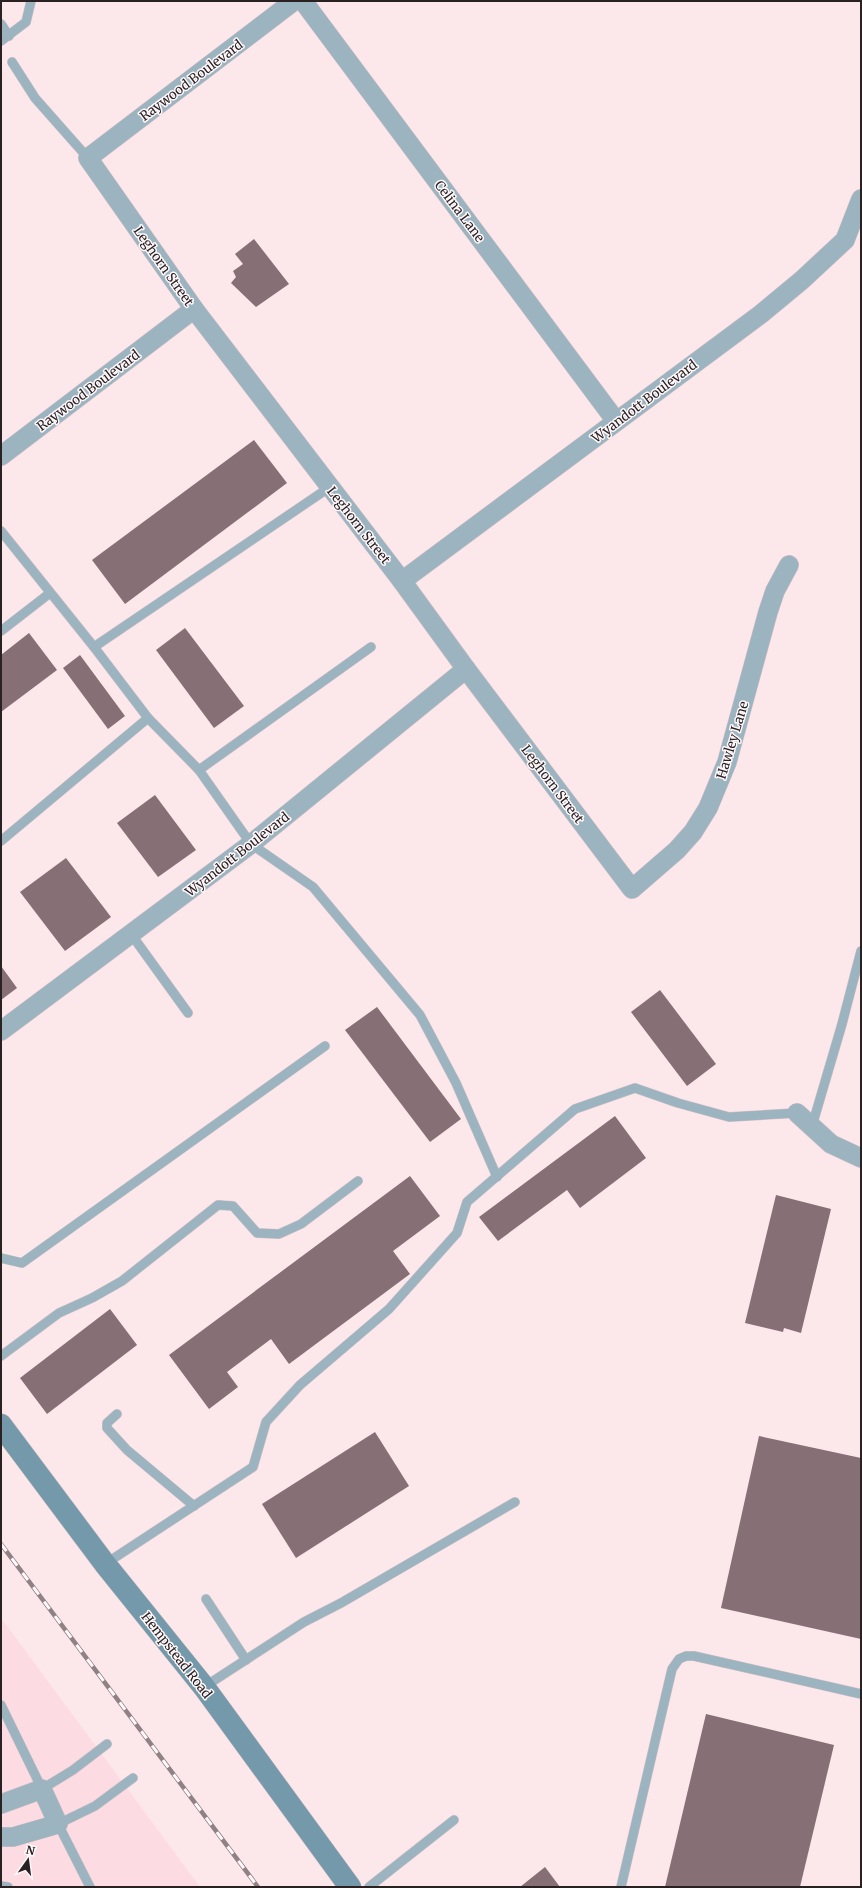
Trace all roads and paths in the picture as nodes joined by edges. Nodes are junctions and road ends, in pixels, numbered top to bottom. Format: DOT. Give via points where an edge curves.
graph roads {
  1 [pos="31,1"];
  2 [pos="294,1"];
  3 [pos="303,1"];
  4 [pos="1,24"];
  5 [pos="5,38"];
  6 [pos="12,62"];
  7 [pos="88,158"];
  8 [pos="861,199"];
  9 [pos="853,242"];
  10 [pos="194,309"];
  11 [pos="616,421"];
  12 [pos="1,456"];
  13 [pos="330,487"];
  14 [pos="1,531"];
  15 [pos="789,565"];
  16 [pos="402,581"];
  17 [pos="50,593"];
  18 [pos="1,631"];
  19 [pos="94,647"];
  20 [pos="371,647"];
  21 [pos="466,669"];
  22 [pos="148,718"];
  23 [pos="199,770"];
  24 [pos="1,841"];
  25 [pos="251,844"];
  26 [pos="632,889"];
  27 [pos="131,934"];
  28 [pos="861,951"];
  29 [pos="188,1013"];
  30 [pos="1,1031"];
  31 [pos="325,1046"];
  32 [pos="797,1113"];
  33 [pos="812,1126"];
  34 [pos="861,1158"];
  35 [pos="496,1176"];
  36 [pos="358,1181"];
  37 [pos="1,1258"];
  38 [pos="1,1356"];
  39 [pos="117,1414"];
  40 [pos="1,1425"];
  41 [pos="515,1502"];
  42 [pos="194,1506"];
  43 [pos="105,1564"];
  44 [pos="206,1599"];
  45 [pos="246,1660"];
  46 [pos="204,1687"];
  47 [pos="861,1694"];
  48 [pos="1,1705"];
  49 [pos="107,1744"];
  50 [pos="133,1778"];
  51 [pos="42,1789"];
  52 [pos="1,1804"];
  53 [pos="454,1820"];
  54 [pos="58,1824"];
  55 [pos="1,1837"];
  56 [pos="1,1886"];
  57 [pos="8,1887"];
  58 [pos="90,1887"];
  59 [pos="350,1887"];
  60 [pos="369,1887"];
  61 [pos="621,1887"];
  1 -- 5 [label="lane" via="26,22"];
  2 -- 7 [label="street, Raywood Boulevard"];
  3 -- 11 [label="street, Celina Lane"];
  4 -- 5 [label="lane"];
  6 -- 7 [label="lane" via="35,98"];
  7 -- 10 [label="street, Leghorn Street"];
  8 -- 9 [label="street, Wyandott Boulevard"];
  9 -- 11 [label="street, Wyandott Boulevard" via="761,314"];
  10 -- 12 [label="street, Raywood Boulevard"];
  10 -- 13 [label="street, Leghorn Street"];
  11 -- 16 [label="street, Wyandott Boulevard"];
  13 -- 16 [label="street, Leghorn Street"];
  13 -- 19 [label="lane"];
  14 -- 17 [label="lane"];
  15 -- 26 [label="street, Hawley Lane" via="775,591 768,612 727,762 708,808 693,832 677,850"];
  16 -- 21 [label="street, Leghorn Street"];
  17 -- 18 [label="lane"];
  17 -- 19 [label="lane"];
  19 -- 22 [label="lane"];
  20 -- 23 [label="lane"];
  21 -- 25 [label="street, Wyandott Boulevard"];
  21 -- 26 [label="street, Leghorn Street"];
  22 -- 23 [label="lane"];
  22 -- 24 [label="lane"];
  23 -- 25 [label="lane"];
  25 -- 27 [label="street, Wyandott Boulevard"];
  25 -- 35 [label="lane" via="313,887 420,1015 456,1083"];
  27 -- 29 [label="lane"];
  27 -- 30 [label="street, Wyandott Boulevard"];
  28 -- 33 [label="lane"];
  31 -- 37 [label="lane" via="22,1263"];
  32 -- 33 [label="street"];
  32 -- 35 [label="lane" via="729,1117 635,1088 575,1108"];
  33 -- 34 [label="street" via="831,1144"];
  35 -- 42 [label="lane" via="467,1202 457,1233 389,1309 300,1385 266,1422 253,1467"];
  36 -- 38 [label="lane" via="301,1224 279,1234 257,1233 233,1206 218,1205 122,1281 59,1313"];
  39 -- 42 [label="lane" via="107,1423 107,1428 127,1450"];
  40 -- 43 [label="main road, Hempstead Road"];
  41 -- 45 [label="lane" via="341,1604 304,1622"];
  42 -- 43 [label="lane"];
  43 -- 46 [label="main road, Hempstead Road"];
  44 -- 45 [label="lane"];
  45 -- 46 [label="lane"];
  46 -- 59 [label="main road, Hempstead Road"];
  47 -- 61 [label="lane" via="694,1656 679,1659 672,1669 663,1704"];
  48 -- 51 [label="lane"];
  49 -- 51 [label="lane" via="73,1770"];
  50 -- 54 [label="lane" via="95,1806"];
  51 -- 52 [label="street"];
  51 -- 54 [label="street"];
  53 -- 60 [label="lane"];
  54 -- 55 [label="street" via="13,1837"];
  54 -- 58 [label="lane"];
  56 -- 57 [label="lane"];
}
